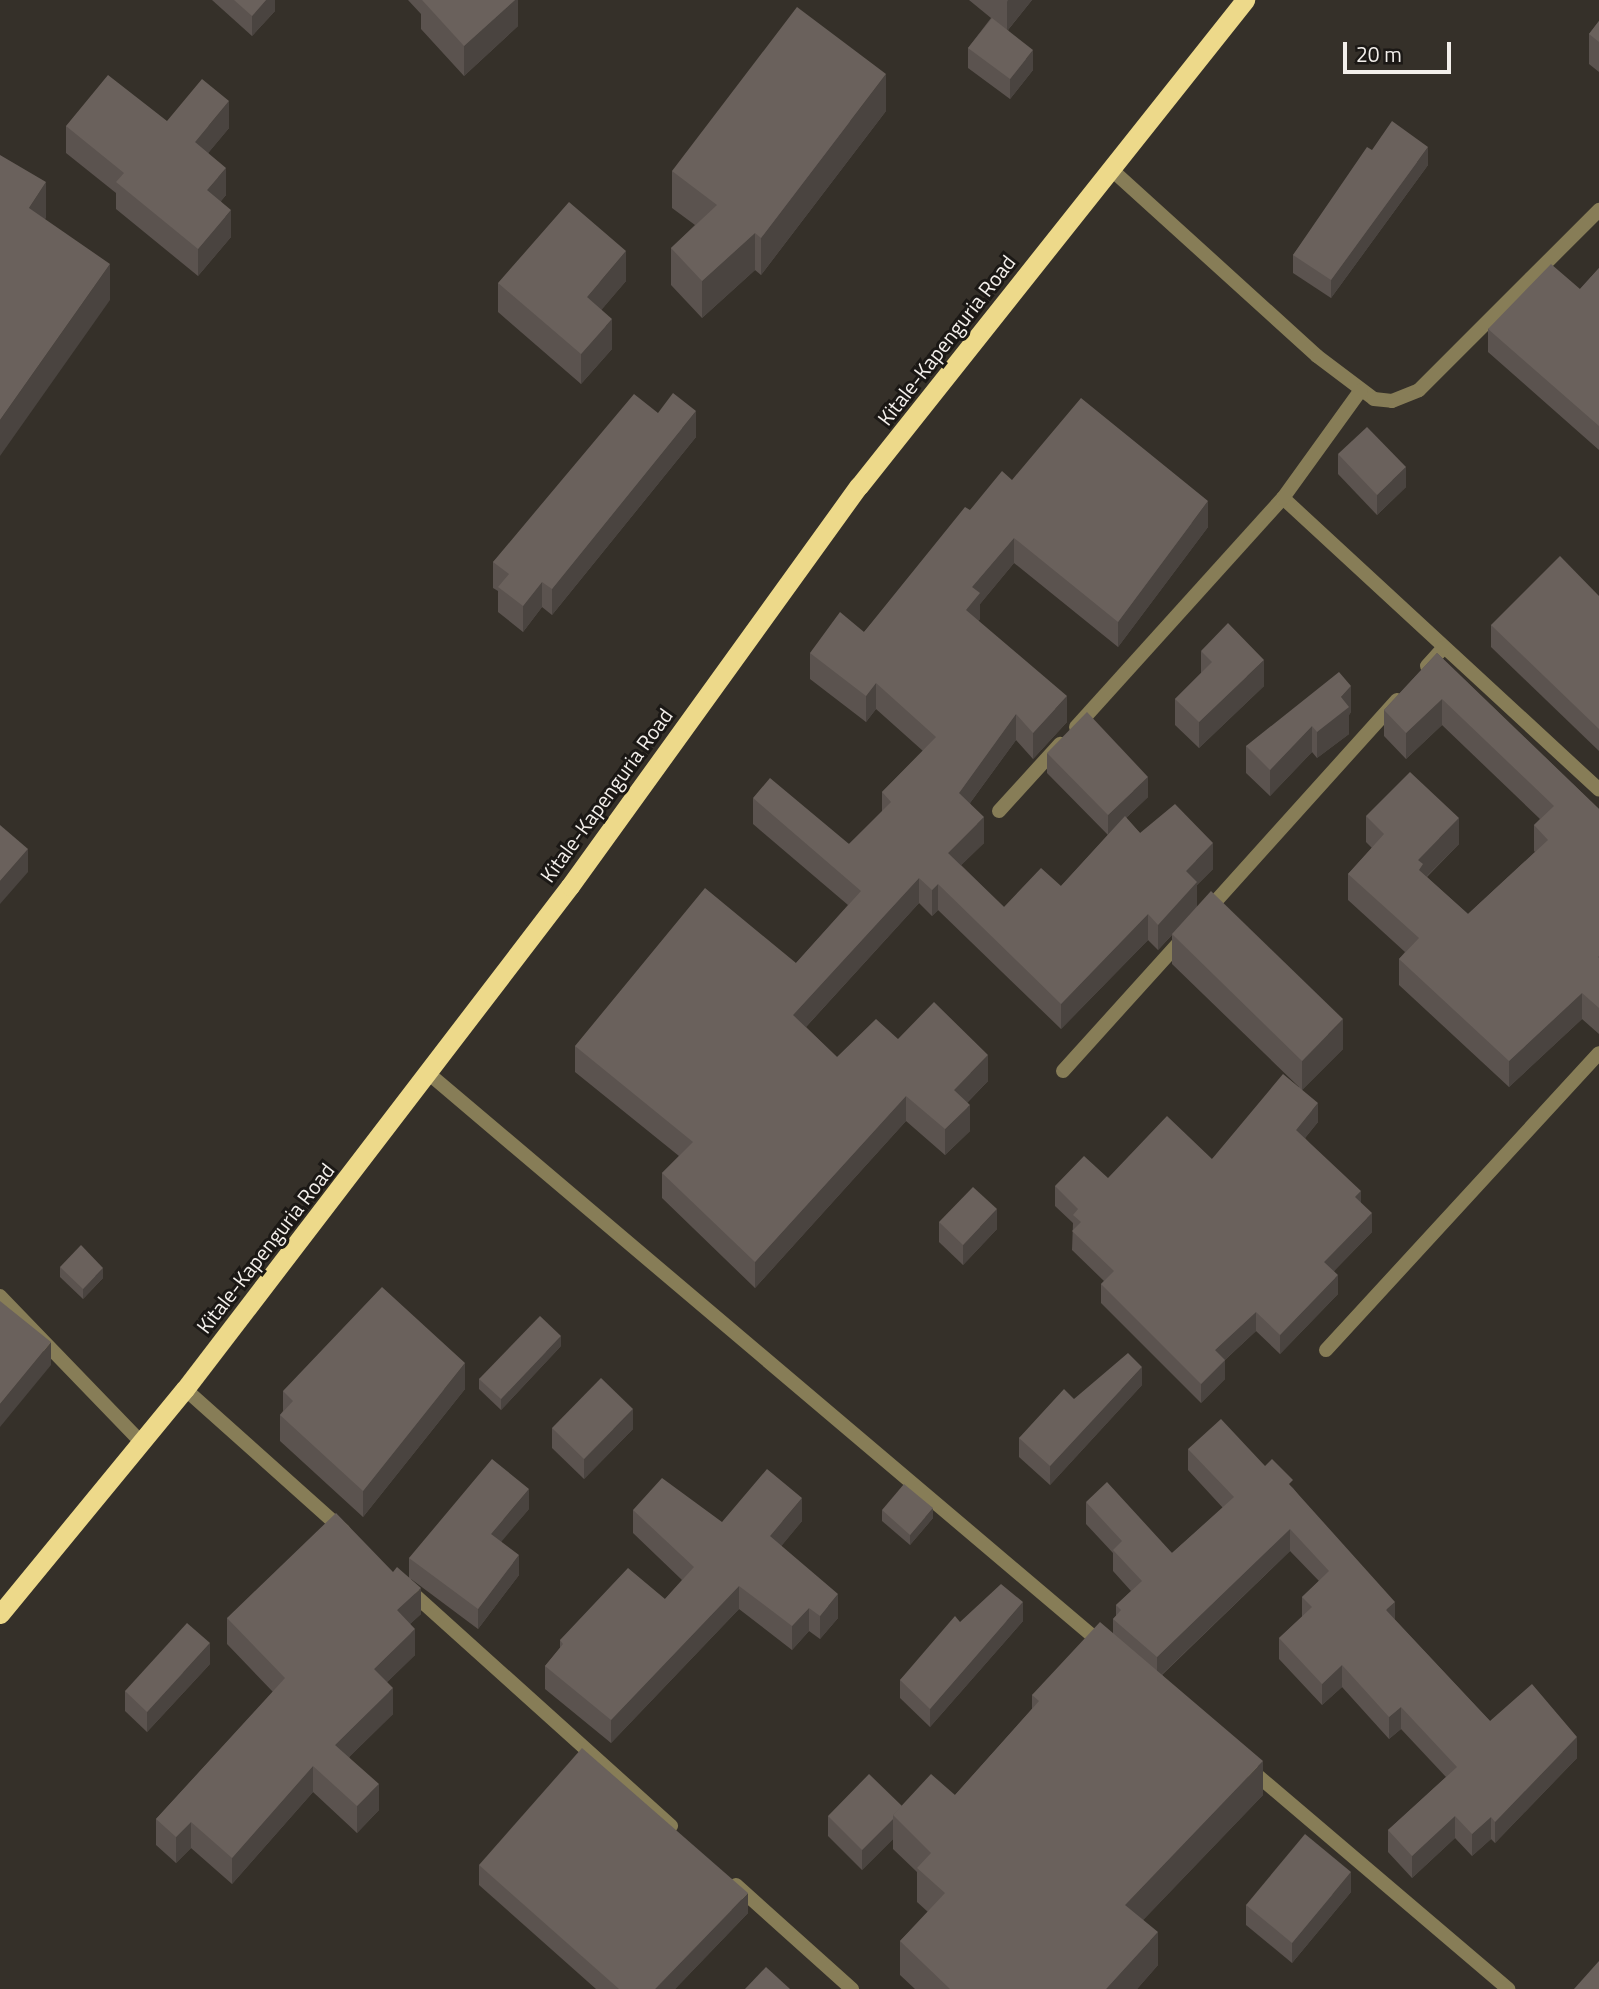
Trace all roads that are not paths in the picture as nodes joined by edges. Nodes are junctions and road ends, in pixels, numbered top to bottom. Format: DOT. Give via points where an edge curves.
graph roads {
  1 [pos="1245,0"];
  2 [pos="1112,170"];
  3 [pos="1599,210"];
  4 [pos="1361,390"];
  5 [pos="1283,498"];
  6 [pos="1444,647"];
  7 [pos="1599,790"];
  8 [pos="999,811"];
  9 [pos="1599,1053"];
  10 [pos="1063,1071"];
  11 [pos="428,1073"];
  12 [pos="0,1296"];
  13 [pos="1326,1350"];
  14 [pos="186,1389"];
  15 [pos="142,1443"];
  16 [pos="360,1546"];
  17 [pos="390,1574"];
  18 [pos="0,1614"];
  19 [pos="1116,1657"];
  20 [pos="1233,1755"];
  21 [pos="688,1841"];
  22 [pos="719,1869"];
  23 [pos="852,1989"];
  24 [pos="1508,1989"];
  1 -- 2 [label="highway, Kitale-Kapenguria Road"];
  2 -- 4 [label="street"];
  2 -- 11 [label="highway, Kitale-Kapenguria Road" via="859,486"];
  3 -- 4 [label="street" via="1419,390 1392,401"];
  4 -- 5 [label="street"];
  5 -- 6 [label="street"];
  5 -- 8 [label="street"];
  6 -- 7 [label="street"];
  6 -- 10 [label="street"];
  9 -- 13 [label="street"];
  11 -- 14 [label="highway, Kitale-Kapenguria Road"];
  11 -- 19 [label="street"];
  12 -- 15 [label="street"];
  14 -- 15 [label="highway, Kitale-Kapenguria Road"];
  14 -- 16 [label="street"];
  15 -- 18 [label="highway, Kitale-Kapenguria Road"];
  17 -- 21 [label="street"];
  20 -- 24 [label="street"];
  22 -- 23 [label="street"];
}
